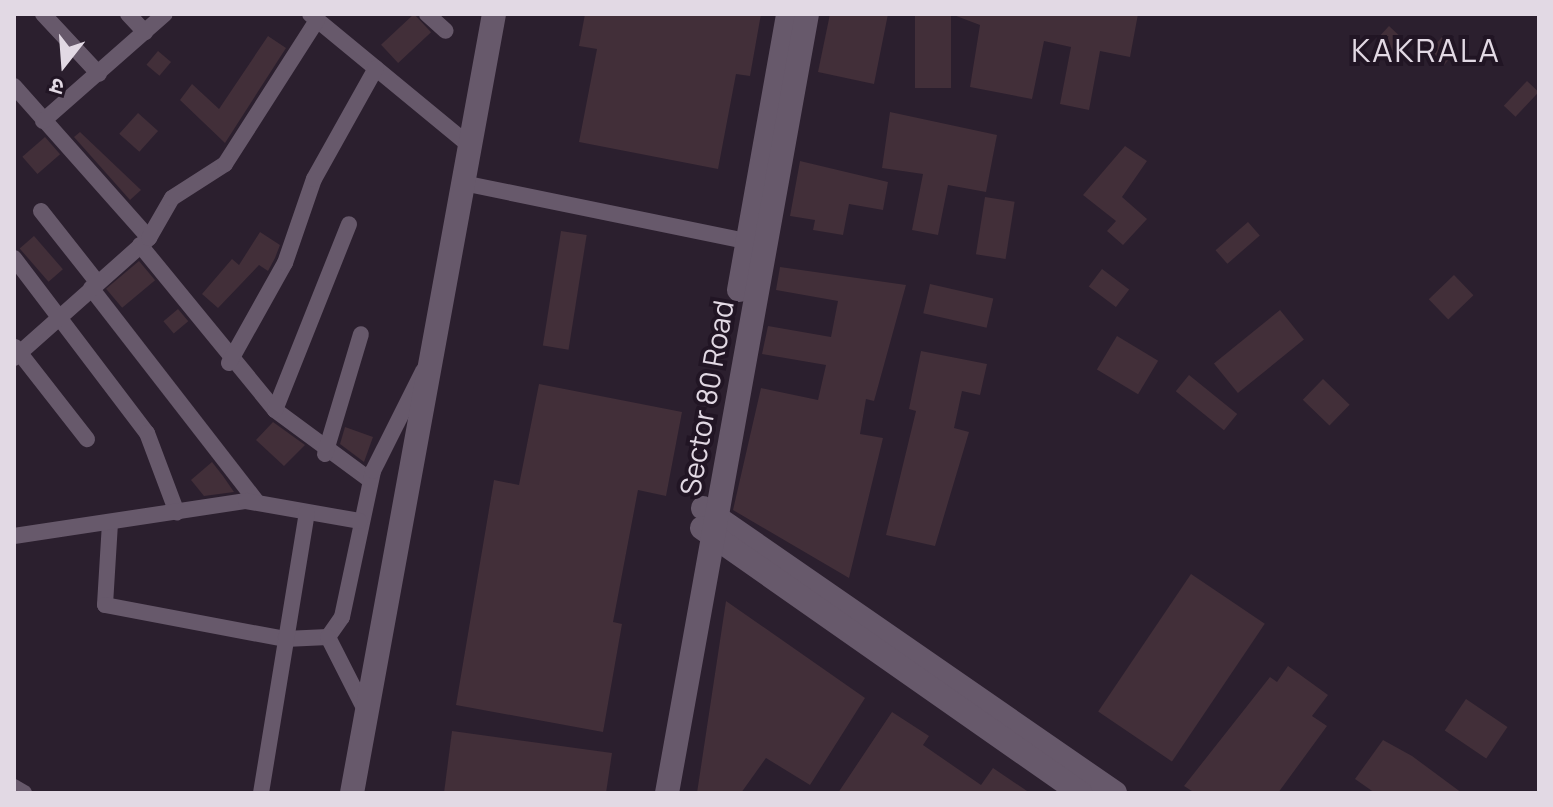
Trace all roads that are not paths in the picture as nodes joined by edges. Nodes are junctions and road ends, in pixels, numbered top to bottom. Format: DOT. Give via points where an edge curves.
graph roads {
  1 [pos="43,14"];
  2 [pos="128,14"];
  3 [pos="165,14"];
  4 [pos="427,14"];
  5 [pos="494,14"];
  6 [pos="788,14"];
  7 [pos="807,14"];
  8 [pos="314,17"];
  9 [pos="446,31"];
  10 [pos="145,32"];
  11 [pos="376,68"];
  12 [pos="99,74"];
  13 [pos="14,86"];
  14 [pos="43,121"];
  15 [pos="469,145"];
  16 [pos="463,183"];
  17 [pos="41,211"];
  18 [pos="349,224"];
  19 [pos="145,242"];
  20 [pos="756,243"];
  21 [pos="14,258"];
  22 [pos="94,285"];
  23 [pos="60,316"];
  24 [pos="361,334"];
  25 [pos="16,352"];
  26 [pos="229,363"];
  27 [pos="425,366"];
  28 [pos="275,410"];
  29 [pos="87,439"];
  30 [pos="325,454"];
  31 [pos="370,480"];
  32 [pos="257,502"];
  33 [pos="177,513"];
  34 [pos="307,513"];
  35 [pos="706,520"];
  36 [pos="359,521"];
  37 [pos="110,523"];
  38 [pos="14,536"];
  39 [pos="328,637"];
  40 [pos="285,639"];
  41 [pos="366,712"];
  42 [pos="14,787"];
  43 [pos="24,793"];
  44 [pos="261,793"];
  45 [pos="352,793"];
  46 [pos="651,793"];
  47 [pos="667,793"];
  48 [pos="1080,793"];
  49 [pos="1115,793"];
  1 -- 12 [label="street"];
  2 -- 10 [label="street"];
  3 -- 10 [label="street"];
  4 -- 9 [label="street"];
  5 -- 15 [label="street"];
  6 -- 20 [label="street, Sector 80 Road"];
  7 -- 20 [label="street, Sector 80 Road"];
  8 -- 11 [label="street"];
  8 -- 19 [label="street" via="225,164 172,198"];
  10 -- 12 [label="street"];
  11 -- 15 [label="street"];
  11 -- 26 [label="street" via="314,179 285,263"];
  12 -- 14 [label="street"];
  13 -- 14 [label="street"];
  14 -- 19 [label="street"];
  15 -- 16 [label="street"];
  16 -- 20 [label="street"];
  16 -- 27 [label="street"];
  17 -- 22 [label="street"];
  18 -- 28 [label="street"];
  19 -- 22 [label="street"];
  19 -- 26 [label="street"];
  20 -- 35 [label="street, Sector 80 Road"];
  21 -- 23 [label="street"];
  22 -- 23 [label="street"];
  22 -- 32 [label="street"];
  23 -- 25 [label="street"];
  23 -- 33 [label="street" via="147,433"];
  24 -- 30 [label="street"];
  25 -- 29 [label="street"];
  26 -- 28 [label="street"];
  27 -- 31 [label="street"];
  27 -- 41 [label="street"];
  28 -- 30 [label="street"];
  30 -- 31 [label="street"];
  31 -- 36 [label="street"];
  32 -- 33 [label="street"];
  32 -- 34 [label="street"];
  33 -- 37 [label="street"];
  34 -- 36 [label="street"];
  34 -- 40 [label="street"];
  35 -- 46 [label="street, Sector 80 Road"];
  35 -- 47 [label="street, Sector 80 Road"];
  35 -- 48 [label="street"];
  35 -- 49 [label="street"];
  36 -- 39 [label="street" via="342,617"];
  37 -- 38 [label="street"];
  37 -- 40 [label="street" via="105,605"];
  39 -- 40 [label="street"];
  39 -- 41 [label="street"];
  40 -- 44 [label="street"];
  41 -- 45 [label="street"];
  42 -- 43 [label="street"];
}
